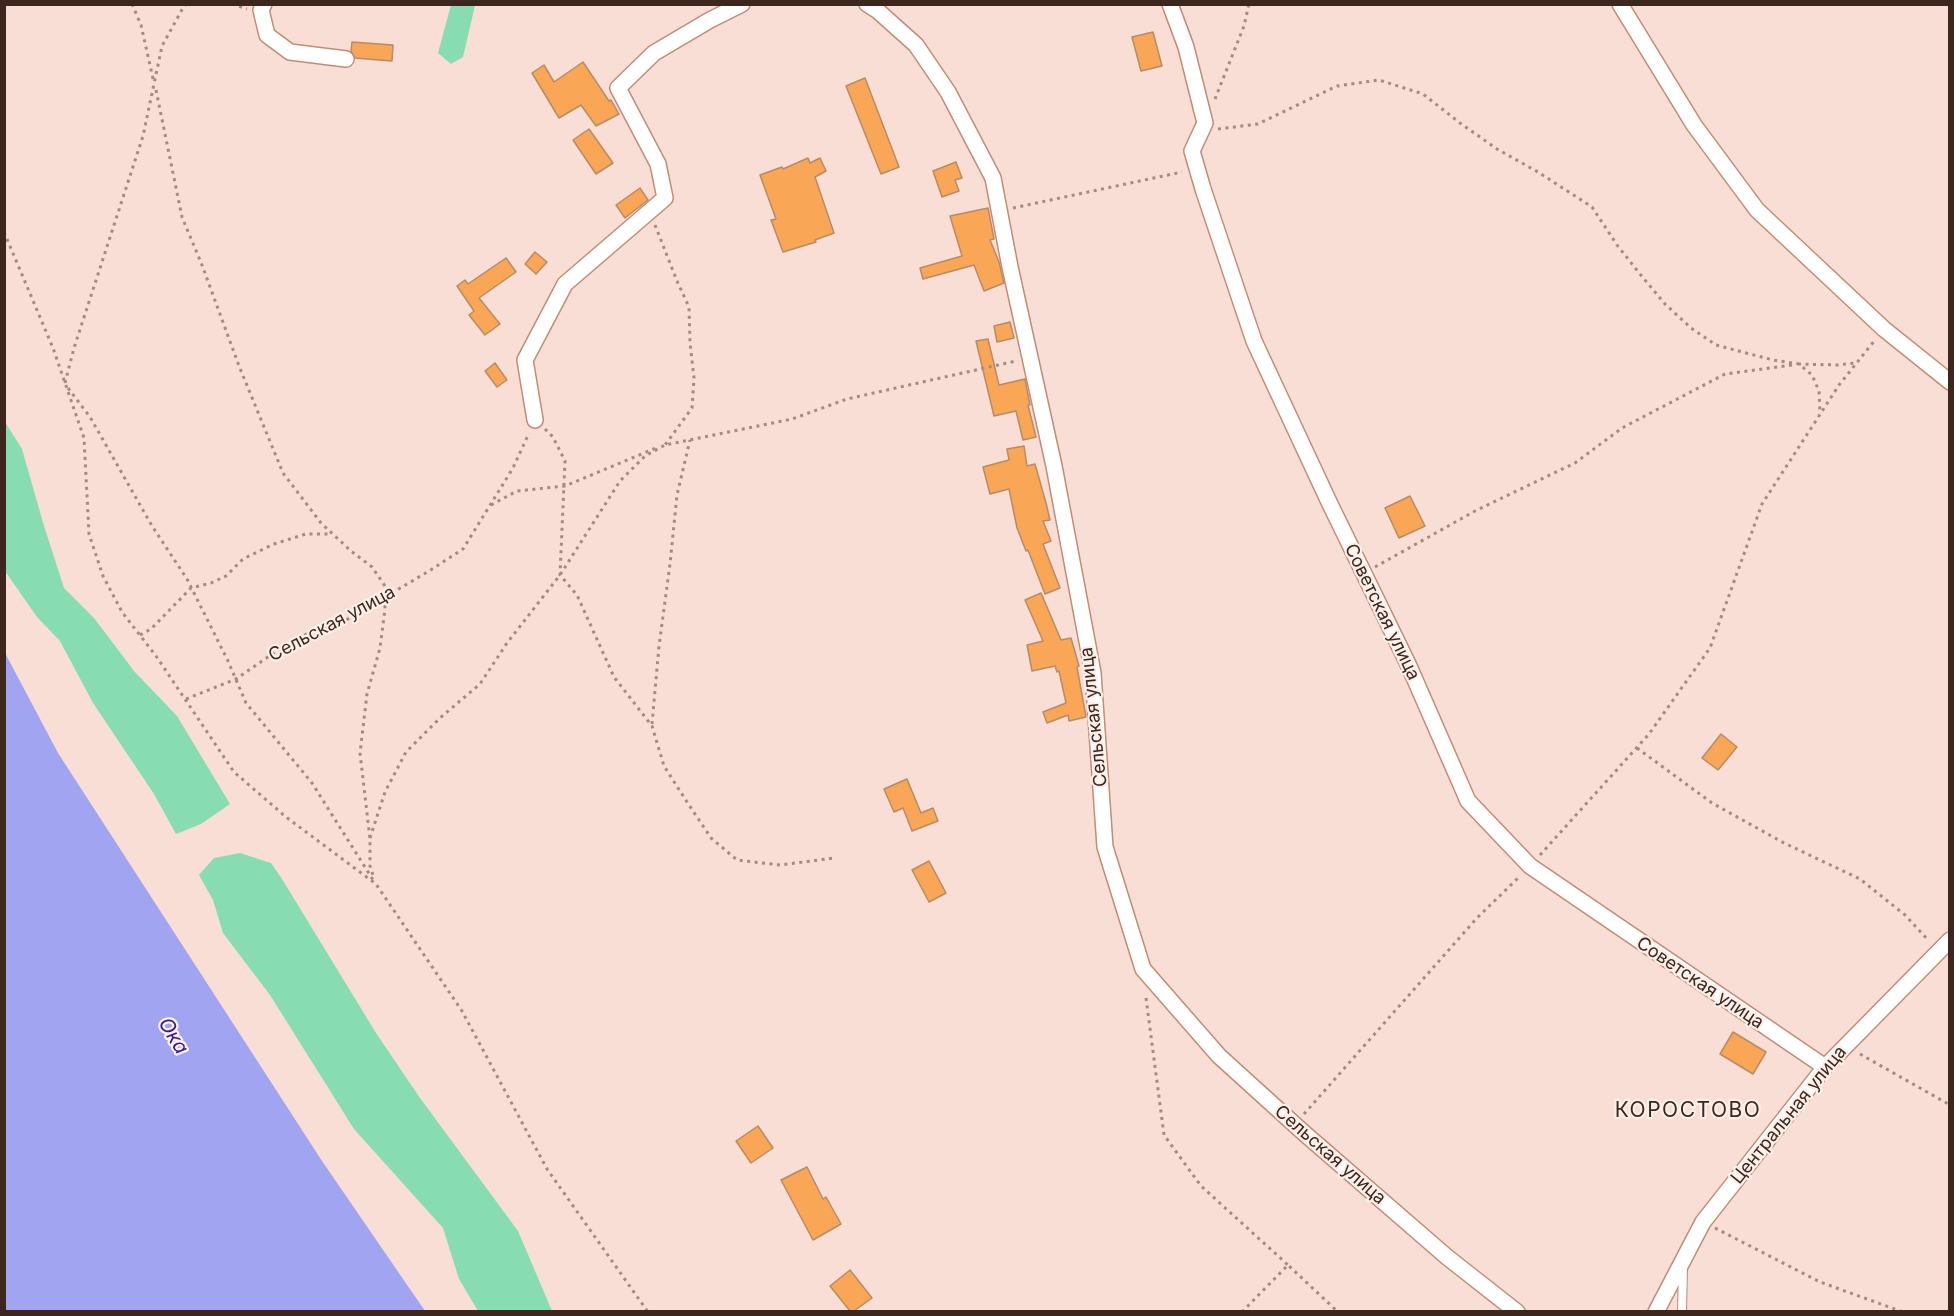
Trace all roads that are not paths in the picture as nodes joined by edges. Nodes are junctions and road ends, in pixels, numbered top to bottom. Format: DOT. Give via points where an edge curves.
graph roads {
  1 [pos="264,4"];
  2 [pos="742,4"];
  3 [pos="1170,4"];
  4 [pos="1620,4"];
  5 [pos="874,7"];
  6 [pos="346,59"];
  7 [pos="1950,382"];
  8 [pos="535,420"];
  9 [pos="1950,940"];
  10 [pos="1825,1067"];
  11 [pos="1683,1258"];
  12 [pos="1517,1311"];
  13 [pos="1656,1311"];
  14 [pos="1682,1311"];
  1 -- 6 [label="street" via="261,10 267,35 290,52"];
  2 -- 8 [label="street" via="654,52 618,88 658,164 665,198 565,284 525,360"];
  3 -- 10 [label="street, Советская улица" via="1211,126 1192,151 1254,341 1409,666 1468,801 1530,866"];
  4 -- 7 [label="street" via="1694,125 1757,210 1884,330"];
  5 -- 12 [label="street, Сельская улица" via="916,45 948,92 993,178 1093,673 1106,847 1143,969 1219,1056 1447,1257"];
  9 -- 10 [label="street, Центральная улица"];
  10 -- 11 [label="street, Центральная улица" via="1703,1221"];
  11 -- 13 [label="street, Центральная улица"];
  11 -- 14 [label="lane"];
}
